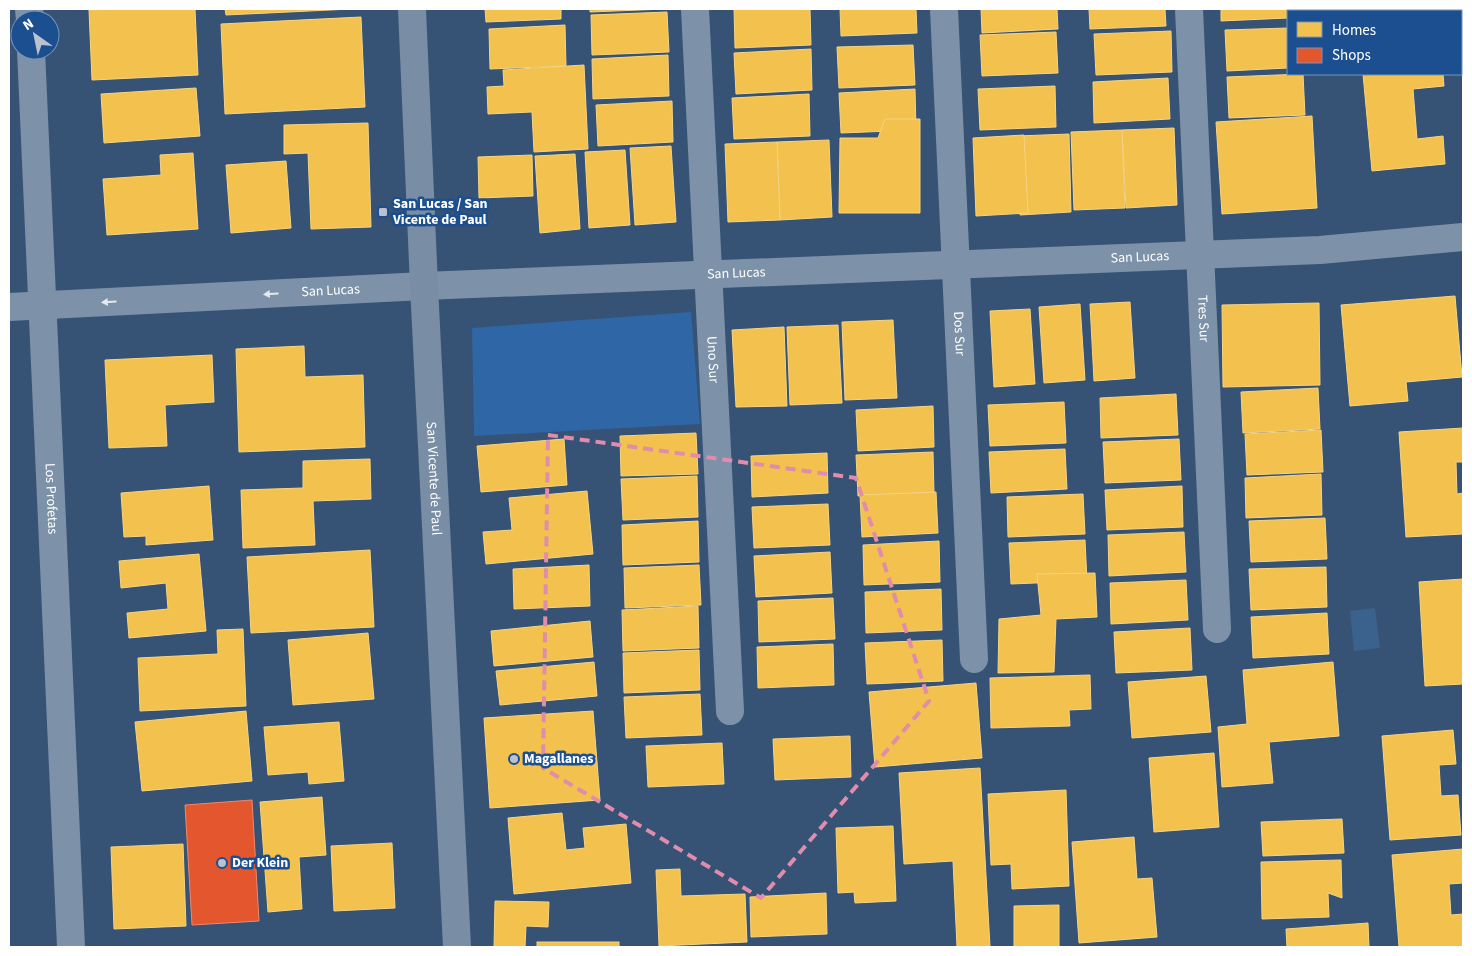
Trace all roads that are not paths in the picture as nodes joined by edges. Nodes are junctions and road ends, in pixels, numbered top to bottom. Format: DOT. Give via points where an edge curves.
graph roads {
  1 [pos="412,9"];
  2 [pos="695,9"];
  3 [pos="944,9"];
  4 [pos="1189,9"];
  5 [pos="31,60"];
  6 [pos="1463,237"];
  7 [pos="1200,255"];
  8 [pos="956,264"];
  9 [pos="708,275"];
  10 [pos="424,286"];
  11 [pos="42,305"];
  12 [pos="9,307"];
  13 [pos="1217,628"];
  14 [pos="974,659"];
  15 [pos="730,711"];
  16 [pos="71,947"];
  17 [pos="457,947"];
  1 -- 10 [label="street, San Vicente de Paul"];
  2 -- 9 [label="street, Uno Sur"];
  3 -- 8 [label="street, Dos Sur"];
  4 -- 7 [label="street, Tres Sur"];
  5 -- 11 [label="street, Los Profetas"];
  6 -- 7 [label="street, San Lucas" via="1320,250"];
  7 -- 8 [label="street, San Lucas"];
  7 -- 13 [label="street, Tres Sur"];
  8 -- 9 [label="street, San Lucas"];
  8 -- 14 [label="street, Dos Sur"];
  9 -- 10 [label="street, San Lucas"];
  9 -- 15 [label="street, Uno Sur"];
  10 -- 11 [label="street, San Lucas, one-way"];
  10 -- 17 [label="street, San Vicente de Paul"];
  11 -- 12 [label="street, San Lucas"];
  11 -- 16 [label="street, Los Profetas"];
}
